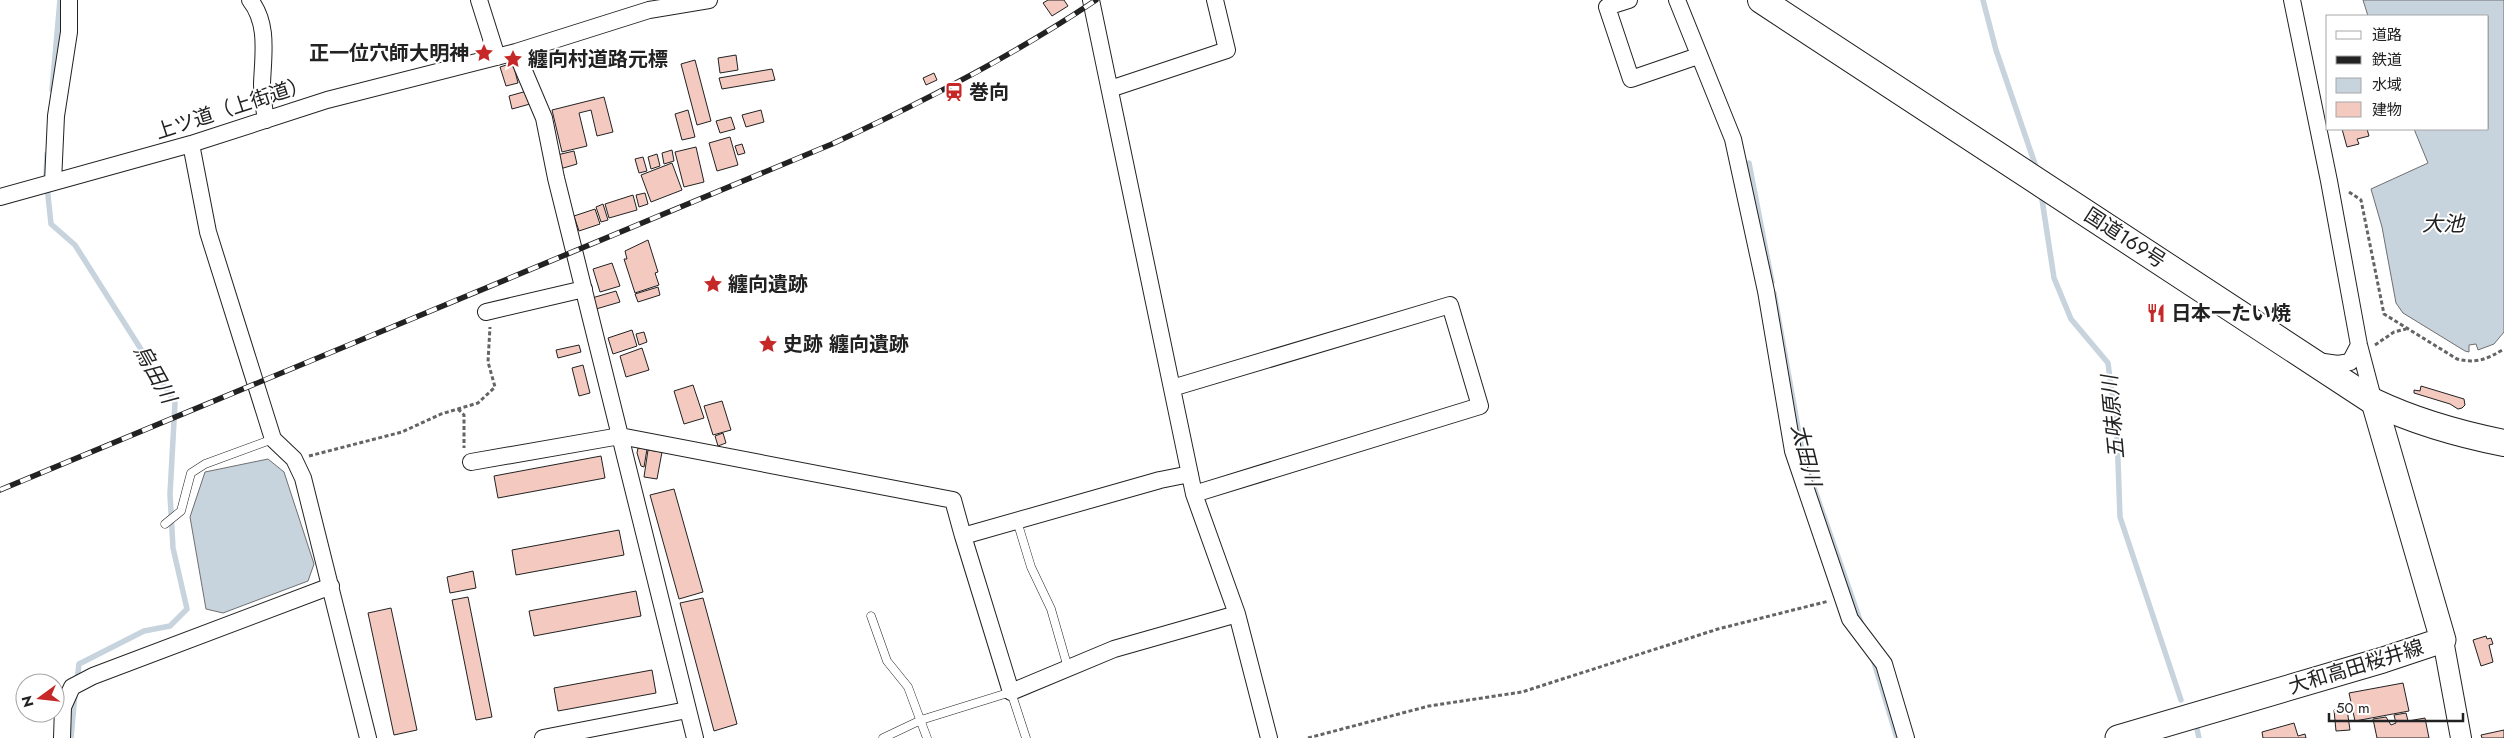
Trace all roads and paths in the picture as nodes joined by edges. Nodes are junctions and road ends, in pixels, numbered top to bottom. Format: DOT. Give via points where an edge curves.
graph roads {
  1 [pos="69,0"];
  2 [pos="250,0"];
  3 [pos="480,0"];
  4 [pos="709,0"];
  5 [pos="1091,0"];
  6 [pos="1215,0"];
  7 [pos="1629,0"];
  8 [pos="1677,0"];
  9 [pos="1761,0"];
  10 [pos="2292,0"];
  11 [pos="516,52"];
  12 [pos="1698,56"];
  13 [pos="497,58"];
  14 [pos="1110,89"];
  15 [pos="266,120"];
  16 [pos="191,144"];
  17 [pos="2329,181"];
  18 [pos="53,182"];
  19 [pos="0,197"];
  20 [pos="584,289"];
  21 [pos="486,312"];
  22 [pos="2407,329"];
  23 [pos="2359,345"];
  24 [pos="2504,349"];
  25 [pos="2308,359"];
  26 [pos="1172,388"];
  27 [pos="2374,402"];
  28 [pos="457,409"];
  29 [pos="620,436"];
  30 [pos="273,439"];
  31 [pos="2504,443"];
  32 [pos="294,460"];
  33 [pos="471,462"];
  34 [pos="1190,474"];
  35 [pos="1194,494"];
  36 [pos="1017,521"];
  37 [pos="165,524"];
  38 [pos="963,536"];
  39 [pos="331,586"];
  40 [pos="1843,598"];
  41 [pos="1237,614"];
  42 [pos="871,616"];
  43 [pos="2443,640"];
  44 [pos="1068,668"];
  45 [pos="1011,692"];
  46 [pos="687,710"];
  47 [pos="921,720"];
  48 [pos="62,738"];
  49 [pos="368,738"];
  50 [pos="543,738"];
  51 [pos="695,738"];
  52 [pos="883,738"];
  53 [pos="927,738"];
  54 [pos="1026,738"];
  55 [pos="1269,738"];
  56 [pos="1308,738"];
  57 [pos="1906,738"];
  58 [pos="2118,738"];
  59 [pos="2461,738"];
  1 -- 18 [label="street" via="69,32 56,116"];
  2 -- 15 [label="street" via="261,23 264,44 262,87"];
  3 -- 13 [label="street"];
  4 -- 11 [label="street, 上ツ道（上街道）" via="649,10"];
  5 -- 14 [label="street"];
  6 -- 14 [label="street" via="1227,50"];
  7 -- 12 [label="street" via="1607,7 1631,80"];
  8 -- 12 [label="street"];
  9 -- 25 [label="highway, 国道169号"];
  10 -- 17 [label="street"];
  11 -- 13 [label="street, 上ツ道（上街道）"];
  11 -- 20 [label="street" via="544,118"];
  12 -- 40 [label="street" via="1733,139 1766,291 1793,451"];
  13 -- 15 [label="street, 上ツ道（上街道）" via="327,100"];
  14 -- 26 [label="street"];
  15 -- 16 [label="street, 上ツ道（上街道）"];
  16 -- 18 [label="street, 上ツ道（上街道）"];
  16 -- 30 [label="street" via="208,232"];
  17 -- 22 [label="path" via="2361,200 2384,314"];
  17 -- 23 [label="street"];
  18 -- 19 [label="street, 上ツ道（上街道）"];
  20 -- 21 [label="street"];
  20 -- 29 [label="street"];
  21 -- 28 [label="path" via="490,324 488,362 495,387 478,403"];
  22 -- 23 [label="path" via="2394,332 2376,345"];
  22 -- 24 [label="path" via="2457,359 2471,362 2484,361"];
  23 -- 25 [label="street" via="2350,362 2338,364"];
  23 -- 27 [label="street"];
  25 -- 27 [label="highway, 国道169号"];
  26 -- 34 [label="street"];
  26 -- 35 [label="street" via="1450,305 1480,406"];
  27 -- 31 [label="highway, 国道169号" via="2459,434"];
  27 -- 43 [label="main road, 大和高田桜井線"];
  28 -- 32 [label="path" via="402,432"];
  28 -- 33 [label="path" via="464,415 464,459"];
  29 -- 33 [label="street"];
  29 -- 38 [label="street" via="953,500"];
  29 -- 46 [label="street"];
  30 -- 32 [label="street"];
  30 -- 37 [label="lane" via="205,464 192,473 180,511"];
  32 -- 39 [label="street" via="303,478"];
  34 -- 35 [label="street"];
  34 -- 36 [label="street"];
  35 -- 41 [label="street"];
  36 -- 38 [label="street"];
  36 -- 44 [label="lane" via="1031,567 1051,609"];
  38 -- 45 [label="street"];
  39 -- 48 [label="street" via="72,687 63,707"];
  39 -- 49 [label="street"];
  40 -- 56 [label="path" via="1718,628 1522,692 1429,706"];
  40 -- 57 [label="street" via="1850,618 1884,664"];
  41 -- 44 [label="street" via="1114,650"];
  41 -- 55 [label="street"];
  42 -- 47 [label="lane" via="887,661 908,687"];
  43 -- 58 [label="main road, 大和高田桜井線"];
  43 -- 59 [label="street"];
  44 -- 45 [label="street"];
  45 -- 47 [label="lane"];
  45 -- 54 [label="lane"];
  46 -- 50 [label="street"];
  46 -- 51 [label="street"];
  47 -- 52 [label="lane"];
  47 -- 53 [label="lane"];
}
